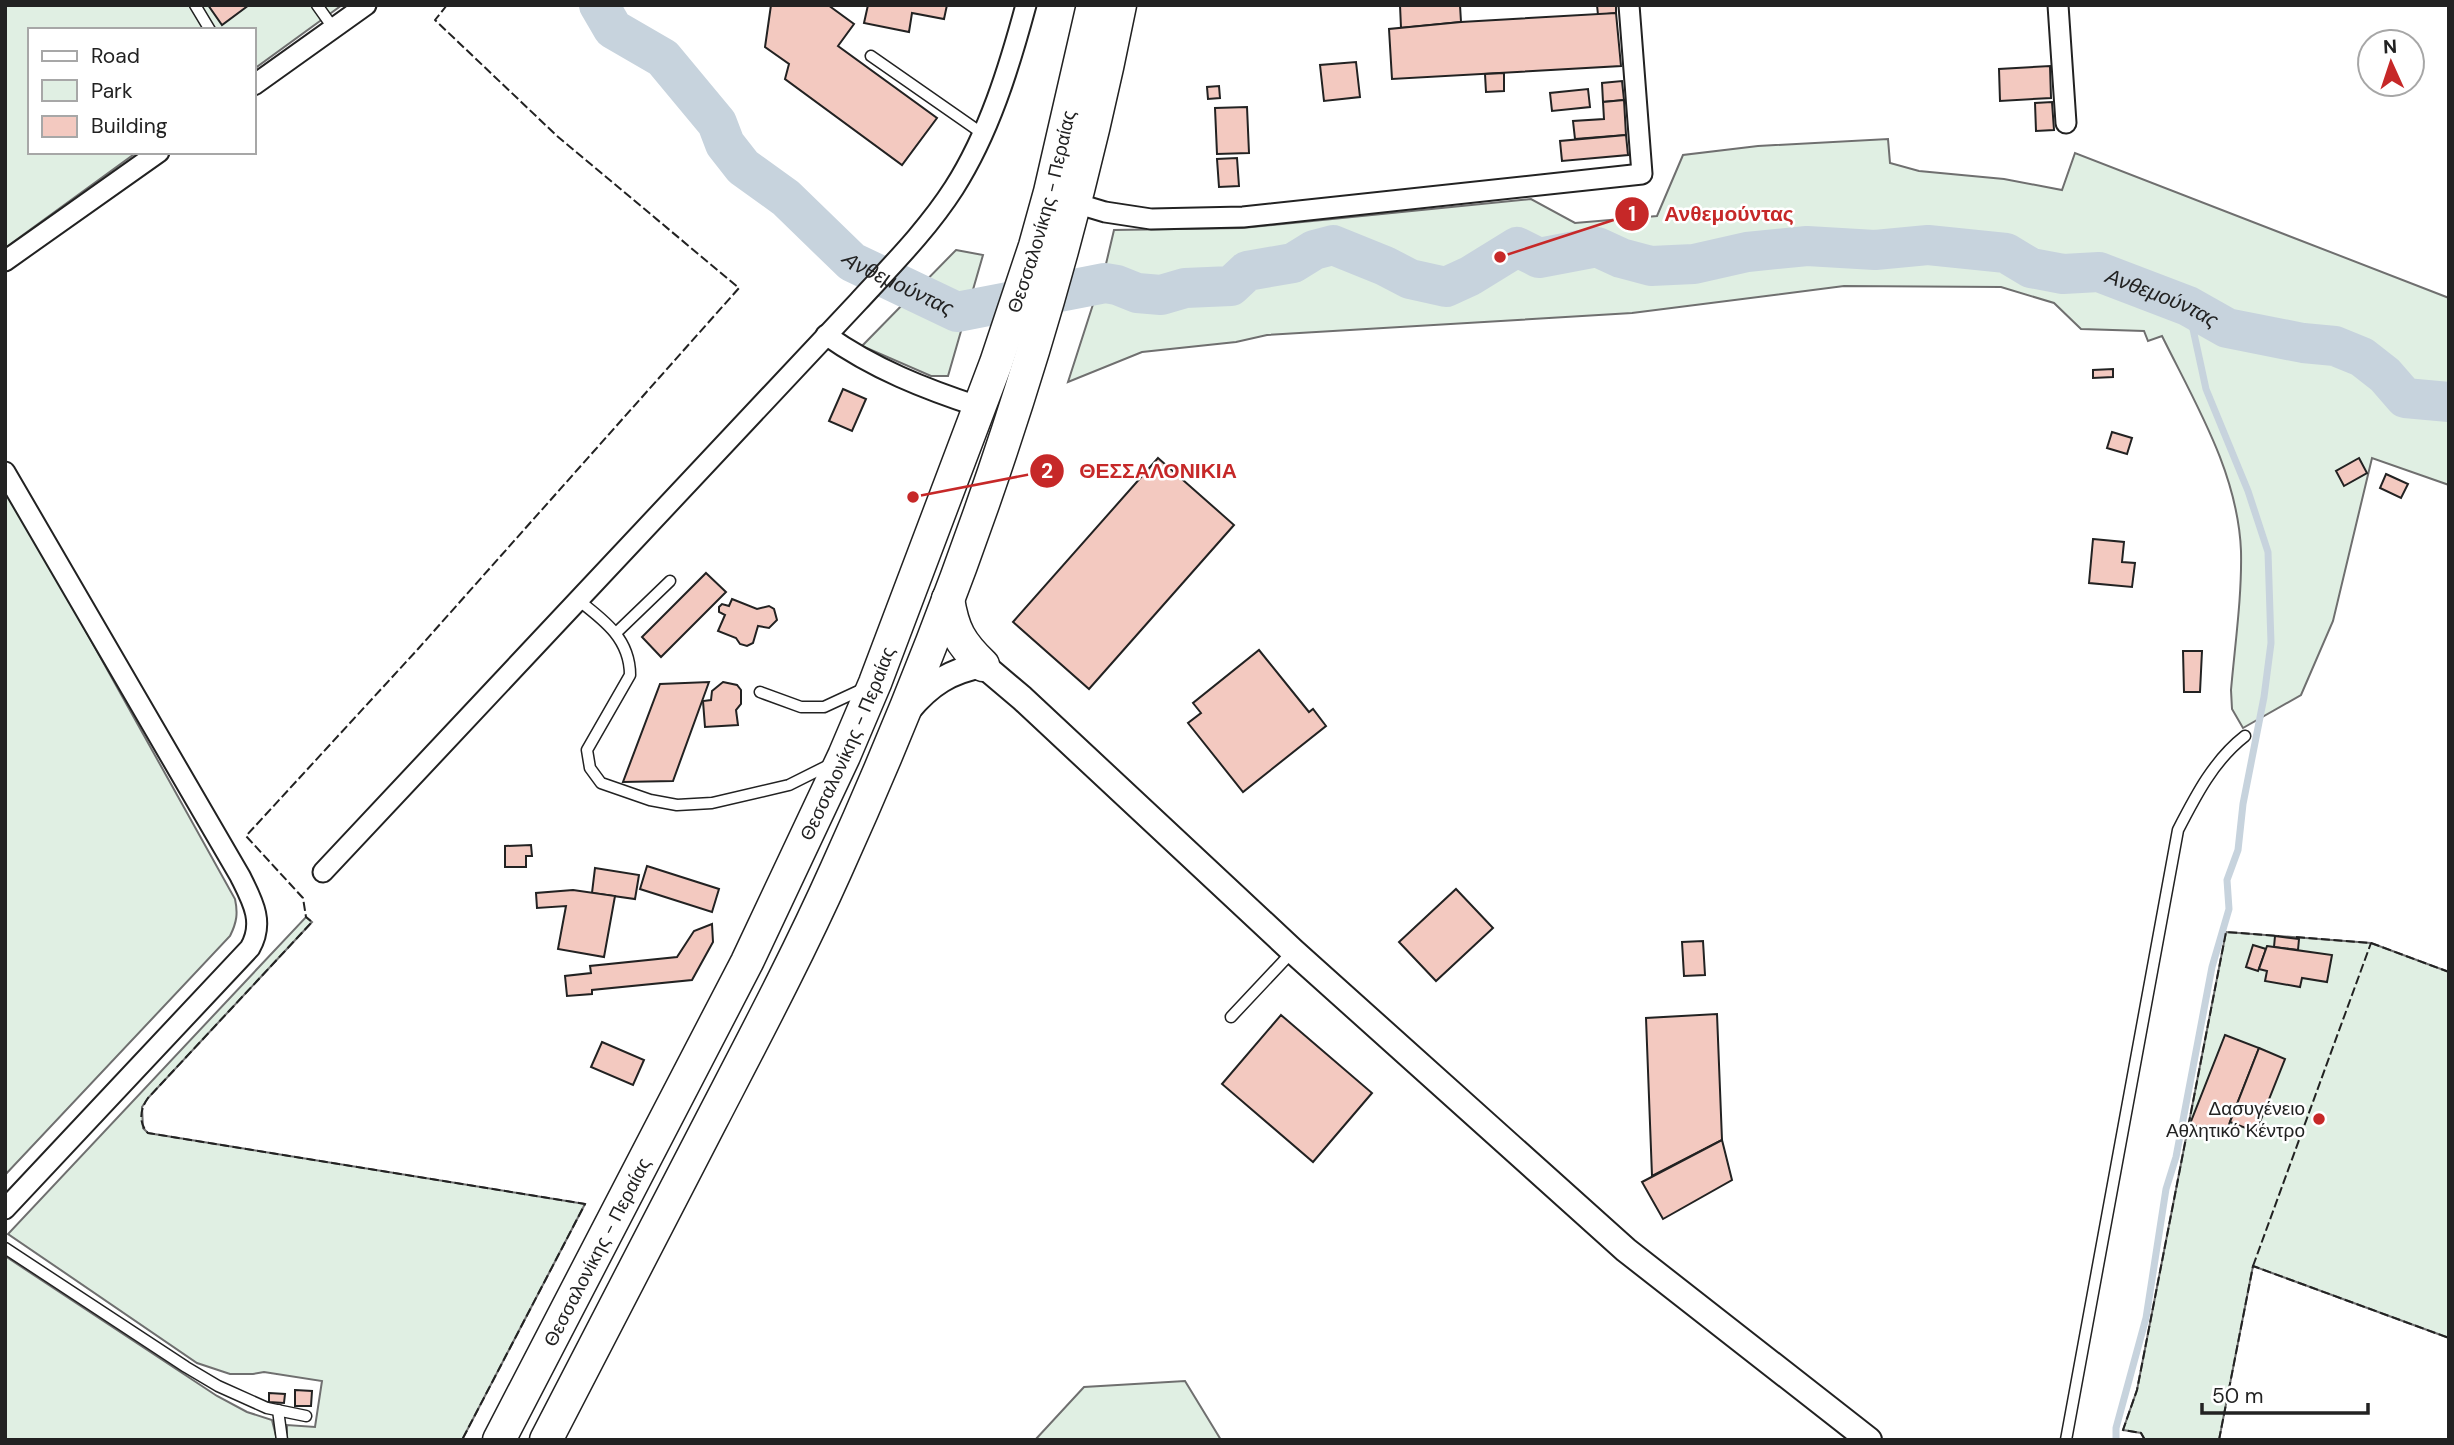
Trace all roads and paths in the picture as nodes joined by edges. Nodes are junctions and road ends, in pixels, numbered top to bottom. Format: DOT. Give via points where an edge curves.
graph roads {
  1 [pos="195,5"];
  2 [pos="317,5"];
  3 [pos="366,5"];
  4 [pos="1026,5"];
  5 [pos="1093,5"];
  6 [pos="1120,5"];
  7 [pos="1629,5"];
  8 [pos="2059,5"];
  9 [pos="209,28"];
  10 [pos="334,29"];
  11 [pos="871,56"];
  12 [pos="256,84"];
  13 [pos="2066,124"];
  14 [pos="983,134"];
  15 [pos="156,154"];
  16 [pos="1075,204"];
  17 [pos="1050,245"];
  18 [pos="5,261"];
  19 [pos="826,335"];
  20 [pos="980,407"];
  21 [pos="5,472"];
  22 [pos="670,581"];
  23 [pos="948,599"];
  24 [pos="578,600"];
  25 [pos="616,633"];
  26 [pos="983,665"];
  27 [pos="875,683"];
  28 [pos="760,692"];
  29 [pos="902,718"];
  30 [pos="2245,736"];
  31 [pos="844,756"];
  32 [pos="323,872"];
  33 [pos="1293,951"];
  34 [pos="1231,1017"];
  35 [pos="5,1209"];
  36 [pos="5,1248"];
  37 [pos="278,1410"];
  38 [pos="306,1416"];
  39 [pos="282,1440"];
  40 [pos="499,1440"];
  41 [pos="546,1440"];
  42 [pos="1869,1440"];
  43 [pos="2066,1440"];
  1 -- 9 [label="lane"];
  2 -- 10 [label="lane"];
  3 -- 10 [label="street"];
  4 -- 14 [label="street"];
  5 -- 17 [label="main road, Θεσσαλονίκης - Περαίας" via="1050,192"];
  6 -- 16 [label="main road, Θεσσαλονίκης - Περαίας"];
  7 -- 16 [label="street" via="1642,174 1243,217 1151,219"];
  8 -- 13 [label="street"];
  10 -- 12 [label="street"];
  11 -- 14 [label="lane"];
  14 -- 19 [label="street" via="928,225"];
  15 -- 18 [label="street"];
  16 -- 17 [label="main road, Θεσσαλονίκης - Περαίας"];
  17 -- 20 [label="main road, Θεσσαλονίκης - Περαίας"];
  17 -- 23 [label="main road, Θεσσαλονίκης - Περαίας" via="1027,371"];
  19 -- 20 [label="street" via="886,372"];
  19 -- 24 [label="street"];
  20 -- 27 [label="main road, Θεσσαλονίκης - Περαίας"];
  21 -- 35 [label="street" via="240,876 258,918 257,936 250,948"];
  22 -- 25 [label="lane"];
  23 -- 26 [label="main road" via="957,634"];
  23 -- 29 [label="main road, Θεσσαλονίκης - Περαίας"];
  24 -- 25 [label="lane"];
  24 -- 32 [label="street"];
  25 -- 31 [label="lane" via="630,675 587,750 590,768 601,783 677,805 712,803 789,785"];
  26 -- 29 [label="street" via="943,677"];
  26 -- 33 [label="street"];
  27 -- 28 [label="lane" via="824,707 801,707"];
  27 -- 31 [label="main road, Θεσσαλονίκης - Περαίας"];
  29 -- 41 [label="main road, Θεσσαλονίκης - Περαίας" via="771,1005"];
  30 -- 43 [label="lane" via="2216,766 2178,830"];
  31 -- 40 [label="main road, Θεσσαλονίκης - Περαίας" via="747,962"];
  33 -- 34 [label="lane"];
  33 -- 42 [label="street" via="1626,1250"];
  36 -- 37 [label="lane" via="186,1367 246,1399"];
  37 -- 38 [label="lane"];
  37 -- 39 [label="lane"];
}
